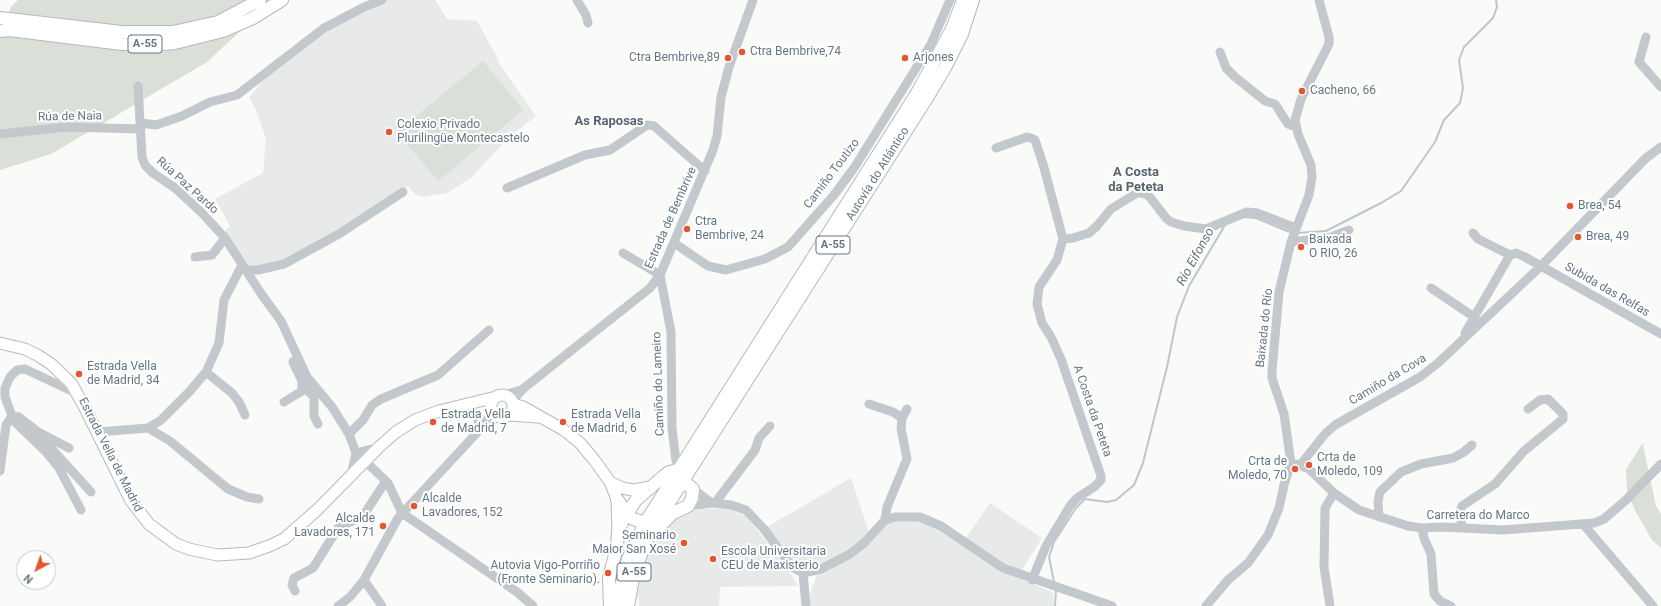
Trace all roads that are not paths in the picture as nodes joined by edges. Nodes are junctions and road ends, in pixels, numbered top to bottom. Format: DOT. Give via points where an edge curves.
graph roads {
  1 [pos="260,0"];
  2 [pos="282,0"];
  3 [pos="382,0"];
  4 [pos="576,0"];
  5 [pos="753,0"];
  6 [pos="950,0"];
  7 [pos="963,0"];
  8 [pos="973,0"];
  9 [pos="1319,0"];
  10 [pos="363,3"];
  11 [pos="0,18"];
  12 [pos="588,23"];
  13 [pos="0,31"];
  14 [pos="1646,37"];
  15 [pos="1220,52"];
  16 [pos="138,86"];
  17 [pos="1661,87"];
  18 [pos="141,126"];
  19 [pos="1296,127"];
  20 [pos="0,134"];
  21 [pos="1661,147"];
  22 [pos="996,148"];
  23 [pos="705,171"];
  24 [pos="507,188"];
  25 [pos="403,192"];
  26 [pos="1296,230"];
  27 [pos="1349,230"];
  28 [pos="1473,233"];
  29 [pos="225,238"];
  30 [pos="1063,239"];
  31 [pos="1291,242"];
  32 [pos="674,243"];
  33 [pos="623,253"];
  34 [pos="1510,255"];
  35 [pos="195,257"];
  36 [pos="1541,266"];
  37 [pos="244,268"];
  38 [pos="660,275"];
  39 [pos="1431,288"];
  40 [pos="1474,317"];
  41 [pos="489,330"];
  42 [pos="1661,334"];
  43 [pos="1463,339"];
  44 [pos="0,343"];
  45 [pos="298,357"];
  46 [pos="206,372"];
  47 [pos="303,387"];
  48 [pos="78,395"];
  49 [pos="513,398"];
  50 [pos="284,402"];
  51 [pos="869,404"];
  52 [pos="466,407"];
  53 [pos="1528,408"];
  54 [pos="907,409"];
  55 [pos="498,413"];
  56 [pos="246,415"];
  57 [pos="12,416"];
  58 [pos="540,417"];
  59 [pos="902,418"];
  60 [pos="318,424"];
  61 [pos="770,426"];
  62 [pos="482,427"];
  63 [pos="148,428"];
  64 [pos="38,432"];
  65 [pos="98,432"];
  66 [pos="349,434"];
  67 [pos="1472,445"];
  68 [pos="379,447"];
  69 [pos="69,448"];
  70 [pos="356,454"];
  71 [pos="365,461"];
  72 [pos="1291,463"];
  73 [pos="1301,464"];
  74 [pos="1661,464"];
  75 [pos="680,468"];
  76 [pos="0,471"];
  77 [pos="351,475"];
  78 [pos="386,481"];
  79 [pos="610,482"];
  80 [pos="675,484"];
  81 [pos="651,487"];
  82 [pos="693,489"];
  83 [pos="91,492"];
  84 [pos="1334,493"];
  85 [pos="259,499"];
  86 [pos="617,499"];
  87 [pos="713,503"];
  88 [pos="688,506"];
  89 [pos="82,510"];
  90 [pos="402,513"];
  91 [pos="673,513"];
  92 [pos="627,514"];
  93 [pos="1380,516"];
  94 [pos="658,520"];
  95 [pos="885,520"];
  96 [pos="645,523"];
  97 [pos="1584,524"];
  98 [pos="1422,528"];
  99 [pos="1463,528"];
  100 [pos="618,532"];
  101 [pos="647,540"];
  102 [pos="804,573"];
  103 [pos="364,580"];
  104 [pos="1032,580"];
  105 [pos="295,591"];
  106 [pos="338,606"];
  107 [pos="382,606"];
  108 [pos="533,606"];
  109 [pos="610,606"];
  110 [pos="618,606"];
  111 [pos="628,606"];
  112 [pos="806,606"];
  113 [pos="1112,606"];
  114 [pos="1206,606"];
  115 [pos="1330,606"];
  116 [pos="1451,606"];
  117 [pos="1653,606"];
  1 -- 11 [label="highway, A-55" via="218,22 173,32 122,32"];
  2 -- 13 [label="highway, A-55" via="253,18 223,31 152,45"];
  3 -- 10 [label="street, Rúa de Naia"];
  4 -- 12 [label="street"];
  5 -- 23 [label="street, Estrada de Bembrive" via="729,67 721,97 717,136"];
  6 -- 32 [label="street, Camiño Toutizo" via="929,48 854,168 788,247 765,259 726,270 708,266"];
  7 -- 75 [label="highway, Autovía do Atlántico / A-55" via="952,29 917,93"];
  8 -- 80 [label="highway, Autovía do Atlántico / A-55" via="962,34 927,98"];
  9 -- 19 [label="street" via="1329,44 1301,99"];
  10 -- 18 [label="street, Rúa de Naia" via="324,28 237,95 210,102 156,125"];
  14 -- 17 [label="street" via="1639,62"];
  15 -- 19 [label="street" via="1226,68 1234,77 1265,101 1275,104 1288,124"];
  16 -- 18 [label="street, Rúa Paz Pardo"];
  18 -- 20 [label="street, Rúa de Naia" via="67,126"];
  18 -- 29 [label="street, Rúa Paz Pardo" via="142,157 145,165 186,198"];
  19 -- 26 [label="street, Baixada do Río" via="1311,165 1312,177 1309,195"];
  21 -- 36 [label="street, Camiño da Cova" via="1646,158"];
  22 -- 30 [label="street" via="1027,137 1034,140"];
  23 -- 24 [label="street" via="654,126 647,126 610,150 585,155"];
  23 -- 32 [label="street, Estrada de Bembrive"];
  25 -- 37 [label="street" via="339,234 284,264 258,270"];
  26 -- 30 [label="street" via="1257,213 1247,212 1206,229 1184,226 1166,218 1149,196 1137,193 1111,209 1089,233"];
  26 -- 31 [label="street, Baixada do Río"];
  27 -- 31 [label="street" via="1330,237"];
  28 -- 34 [label="street, Subida das Relfas" via="1478,239"];
  29 -- 35 [label="street" via="212,255"];
  29 -- 37 [label="street, Rúa Paz Pardo"];
  30 -- 104 [label="street, A Costa da Peteta" via="1057,260 1039,287 1037,304 1042,323 1066,370 1100,480 1070,506 1046,546"];
  31 -- 72 [label="street, Baixada do Río" via="1279,292 1272,378 1284,414"];
  32 -- 38 [label="street, Estrada de Bembrive"];
  33 -- 38 [label="street"];
  34 -- 36 [label="street, Subida das Relfas" via="1516,253"];
  34 -- 40 [label="street"];
  36 -- 42 [label="street, Subida das Relfas"];
  36 -- 43 [label="street, Camiño da Cova"];
  37 -- 45 [label="street, Rúa Paz Pardo" via="281,321"];
  37 -- 46 [label="street" via="224,300 219,343"];
  38 -- 49 [label="street, Estrada de Bembrive" via="650,288"];
  38 -- 75 [label="street, Camiño do Lameiro" via="671,332 672,428 676,461"];
  39 -- 40 [label="street"];
  40 -- 43 [label="street"];
  41 -- 66 [label="street" via="438,375 372,405 363,420"];
  43 -- 73 [label="street, Camiño da Cova" via="1430,370 1330,430"];
  44 -- 48 [label="main road, Estrada Vella de Madrid" via="25,349 44,359 61,373"];
  45 -- 47 [label="street" via="293,362"];
  45 -- 66 [label="street, Rúa Paz Pardo" via="307,378 332,407"];
  46 -- 56 [label="street" via="232,393"];
  46 -- 63 [label="street" via="161,420"];
  47 -- 50 [label="street" via="300,392"];
  47 -- 60 [label="street" via="314,397 314,416"];
  48 -- 57 [label="street" via="25,369 17,370 5,388 5,397"];
  48 -- 65 [label="main road, Estrada Vella de Madrid"];
  49 -- 52 [label="main road, Estrada Vella de Madrid"];
  49 -- 55 [label="main road" via="513,410"];
  49 -- 55 [label="main road" via="491,403"];
  49 -- 58 [label="main road, Estrada Vella de Madrid"];
  51 -- 59 [label="street" via="893,412"];
  52 -- 55 [label="main road, Estrada Vella de Madrid"];
  52 -- 62 [label="street" via="477,416"];
  52 -- 68 [label="main road, Estrada Vella de Madrid" via="423,416 396,432"];
  53 -- 99 [label="street" via="1548,398 1563,414 1563,418 1524,451 1495,484 1462,506 1459,514"];
  54 -- 59 [label="street"];
  55 -- 58 [label="main road, Estrada Vella de Madrid"];
  55 -- 62 [label="street"];
  57 -- 64 [label="street" via="20,417"];
  57 -- 76 [label="street" via="6,424"];
  57 -- 89 [label="street" via="59,468"];
  58 -- 79 [label="main road, Estrada Vella de Madrid" via="572,437 595,460"];
  59 -- 95 [label="street" via="901,436 907,459 887,506"];
  61 -- 87 [label="street" via="757,440 756,450"];
  62 -- 90 [label="street"];
  63 -- 65 [label="street"];
  63 -- 85 [label="street" via="170,441 228,489"];
  64 -- 69 [label="street"];
  64 -- 83 [label="street"];
  65 -- 77 [label="main road, Estrada Vella de Madrid" via="131,501 141,516 156,531 176,544 203,553 239,555 277,543 298,528"];
  66 -- 70 [label="street, Rúa Paz Pardo"];
  67 -- 93 [label="street" via="1452,458 1421,464 1401,472 1380,492"];
  68 -- 70 [label="street"];
  68 -- 71 [label="main road, Estrada Vella de Madrid"];
  70 -- 77 [label="street"];
  71 -- 77 [label="main road, Estrada Vella de Madrid"];
  71 -- 78 [label="street"];
  72 -- 73 [label="street"];
  72 -- 114 [label="street" via="1278,513 1268,535 1248,563 1228,580"];
  73 -- 84 [label="street, Carretera do Marco"];
  74 -- 97 [label="street, Carretera do Marco" via="1604,519"];
  75 -- 80 [label="highway, Autovía do Atlántico / A-55"];
  75 -- 81 [label="highway" via="669,472"];
  78 -- 90 [label="street"];
  78 -- 105 [label="street" via="363,516 338,528 313,568 294,578 292,585"];
  79 -- 81 [label="main road" via="633,490"];
  79 -- 86 [label="main road, Estrada Vella de Madrid"];
  80 -- 81 [label="highway"];
  80 -- 82 [label="highway" via="688,485"];
  80 -- 94 [label="highway, A-55"];
  80 -- 96 [label="highway, A-55"];
  81 -- 92 [label="highway" via="636,500"];
  82 -- 87 [label="street"];
  82 -- 88 [label="highway"];
  84 -- 93 [label="street, Carretera do Marco" via="1359,510"];
  84 -- 115 [label="street" via="1325,508 1324,567"];
  86 -- 92 [label="highway"];
  86 -- 100 [label="main road"];
  87 -- 88 [label="street"];
  87 -- 102 [label="street" via="746,510 760,523 792,567"];
  88 -- 91 [label="highway"];
  90 -- 103 [label="street" via="391,528"];
  90 -- 108 [label="street" via="517,592"];
  91 -- 94 [label="highway"];
  91 -- 101 [label="highway"];
  92 -- 96 [label="highway" via="638,522"];
  92 -- 100 [label="highway"];
  93 -- 98 [label="street, Carretera do Marco"];
  94 -- 96 [label="highway"];
  94 -- 101 [label="highway, A-55"];
  95 -- 102 [label="street" via="864,544 850,554 821,569"];
  95 -- 104 [label="street" via="908,516 930,521 1003,568"];
  96 -- 110 [label="highway, A-55" via="628,559"];
  97 -- 99 [label="street, Carretera do Marco" via="1503,530"];
  97 -- 117 [label="street"];
  98 -- 99 [label="street, Carretera do Marco"];
  98 -- 116 [label="street" via="1431,554 1434,594 1440,601"];
  100 -- 109 [label="highway" via="609,578"];
  101 -- 111 [label="highway, A-55" via="633,578"];
  102 -- 112 [label="street"];
  103 -- 106 [label="street" via="350,597"];
  103 -- 107 [label="street"];
  104 -- 113 [label="street"];
}
